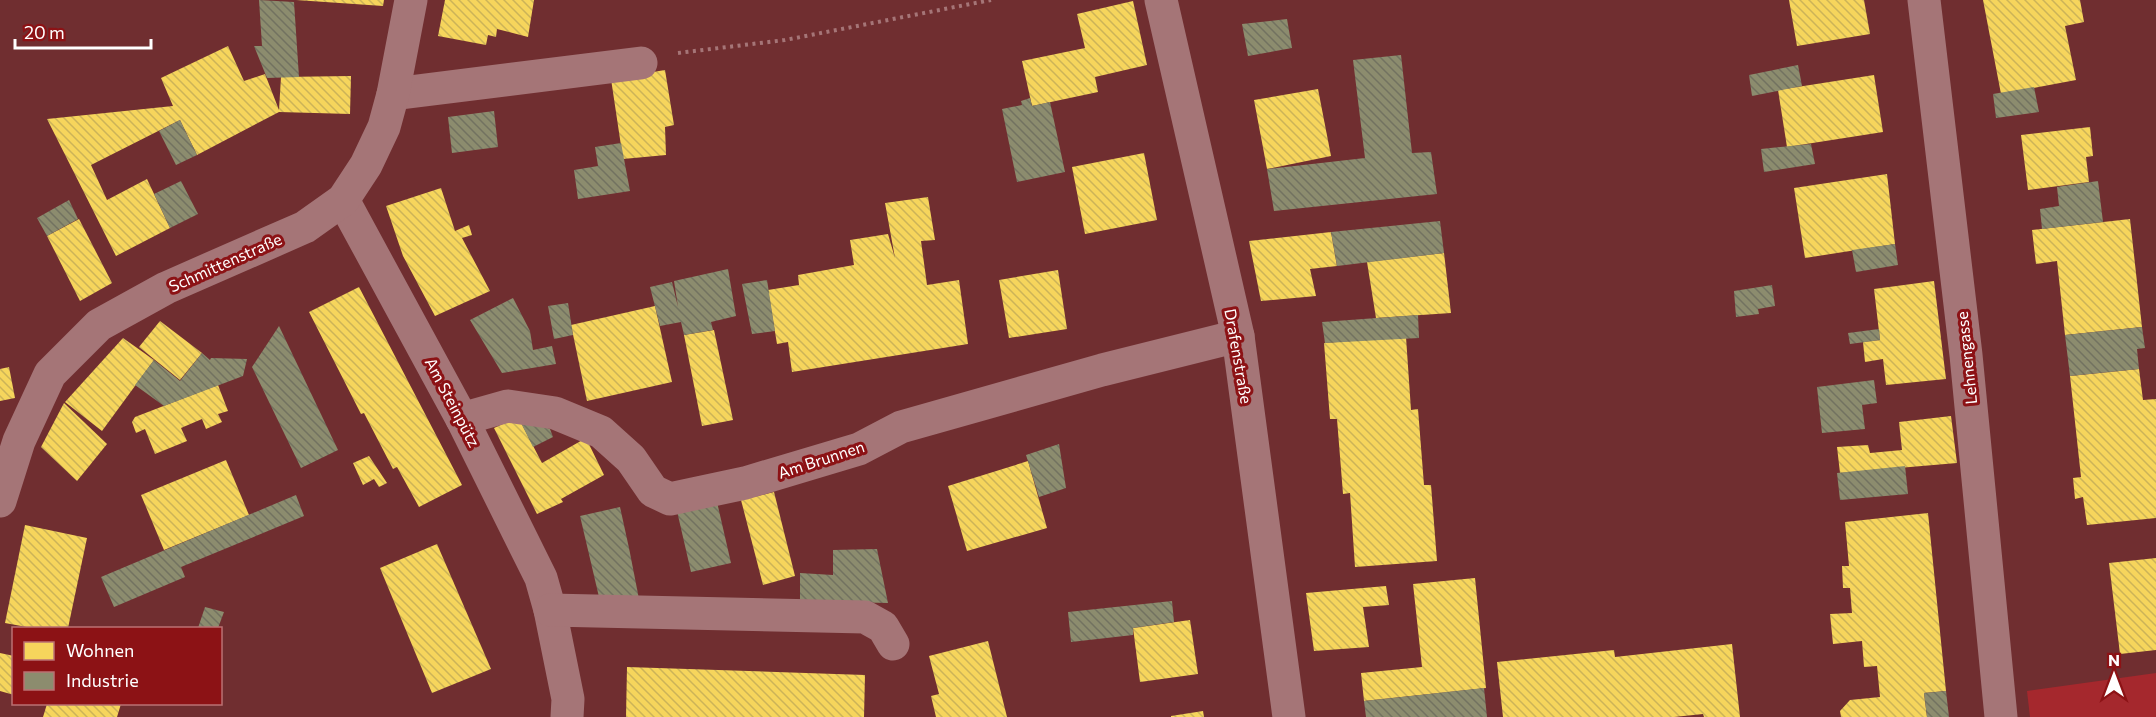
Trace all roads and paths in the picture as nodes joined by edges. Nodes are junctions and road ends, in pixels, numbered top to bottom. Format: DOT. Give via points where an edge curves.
graph roads {
  1 [pos="411,0"];
  2 [pos="991,0"];
  3 [pos="1161,0"];
  4 [pos="1924,0"];
  5 [pos="641,63"];
  6 [pos="393,94"];
  7 [pos="343,200"];
  8 [pos="1238,336"];
  9 [pos="462,419"];
  10 [pos="0,501"];
  11 [pos="550,610"];
  12 [pos="893,644"];
  13 [pos="567,717"];
  14 [pos="1289,717"];
  15 [pos="2001,717"];
  1 -- 6 [label="street, Schmittenstraße"];
  2 -- 5 [label="path" via="785,40 664,55"];
  3 -- 8 [label="street, Drafenstraße"];
  4 -- 15 [label="street, Lehnengasse" via="1966,355"];
  5 -- 6 [label="street"];
  6 -- 7 [label="street, Schmittenstraße" via="384,127"];
  7 -- 9 [label="street, Am Steinpütz"];
  7 -- 10 [label="street, Schmittenstraße" via="305,227 166,288 99,325 50,374 19,441"];
  8 -- 9 [label="street, Am Brunnen" via="901,427 859,449 745,483 670,499 653,491 631,459 601,432 555,413 508,406"];
  8 -- 14 [label="street, Drafenstraße"];
  9 -- 11 [label="street, Am Steinpütz" via="541,579"];
  11 -- 12 [label="street" via="865,617 883,627"];
  11 -- 13 [label="street, Am Steinpütz"];
}
